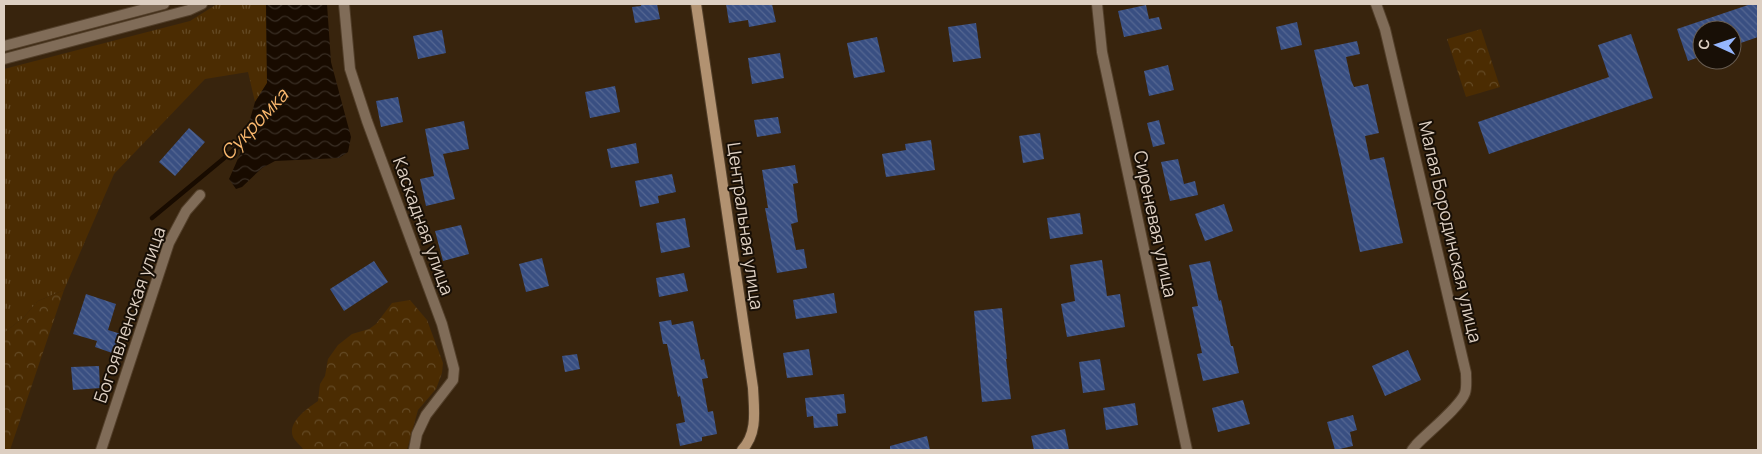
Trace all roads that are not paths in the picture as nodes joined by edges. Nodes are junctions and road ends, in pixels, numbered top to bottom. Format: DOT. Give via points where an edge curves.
graph roads {
  1 [pos="164,4"];
  2 [pos="202,4"];
  3 [pos="344,4"];
  4 [pos="696,4"];
  5 [pos="1097,4"];
  6 [pos="1376,4"];
  7 [pos="4,46"];
  8 [pos="4,59"];
  9 [pos="200,195"];
  10 [pos="101,450"];
  11 [pos="414,450"];
  12 [pos="742,450"];
  13 [pos="1187,450"];
  14 [pos="1412,450"];
  1 -- 7 [label="street"];
  2 -- 8 [label="street"];
  3 -- 11 [label="street, Каскадная улица" via="350,69 442,324 454,369 453,380 426,415"];
  4 -- 12 [label="street, Центральная улица" via="753,388 755,415 752,436"];
  5 -- 13 [label="street, Сиреневая улица" via="1102,52"];
  6 -- 14 [label="street, Малая Бородинская улица" via="1385,29 1467,384 1458,404"];
  9 -- 10 [label="street, Богоявленская улица" via="186,211 169,243"];
}
